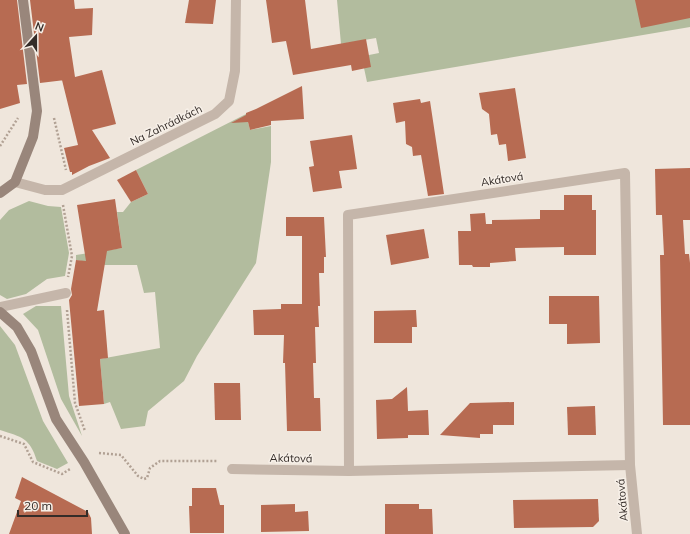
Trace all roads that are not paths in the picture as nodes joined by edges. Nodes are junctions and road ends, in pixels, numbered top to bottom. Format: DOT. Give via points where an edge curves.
graph roads {
  1 [pos="23,0"];
  2 [pos="236,0"];
  3 [pos="15,182"];
  4 [pos="0,193"];
  5 [pos="66,293"];
  6 [pos="0,307"];
  7 [pos="0,312"];
  8 [pos="630,465"];
  9 [pos="232,469"];
  10 [pos="349,471"];
  11 [pos="126,534"];
  12 [pos="637,534"];
  1 -- 3 [label="street" via="37,111 33,137"];
  2 -- 3 [label="street, Na Zahrádkách" via="235,71 229,101 215,114 62,190 45,190"];
  3 -- 4 [label="street"];
  5 -- 6 [label="street"];
  7 -- 11 [label="street" via="17,327 31,351 56,419"];
  8 -- 10 [label="street, Akátová"];
  8 -- 10 [label="street, Akátová" via="625,172 348,214"];
  8 -- 12 [label="street, Akátová"];
  9 -- 10 [label="street, Akátová"];
}
